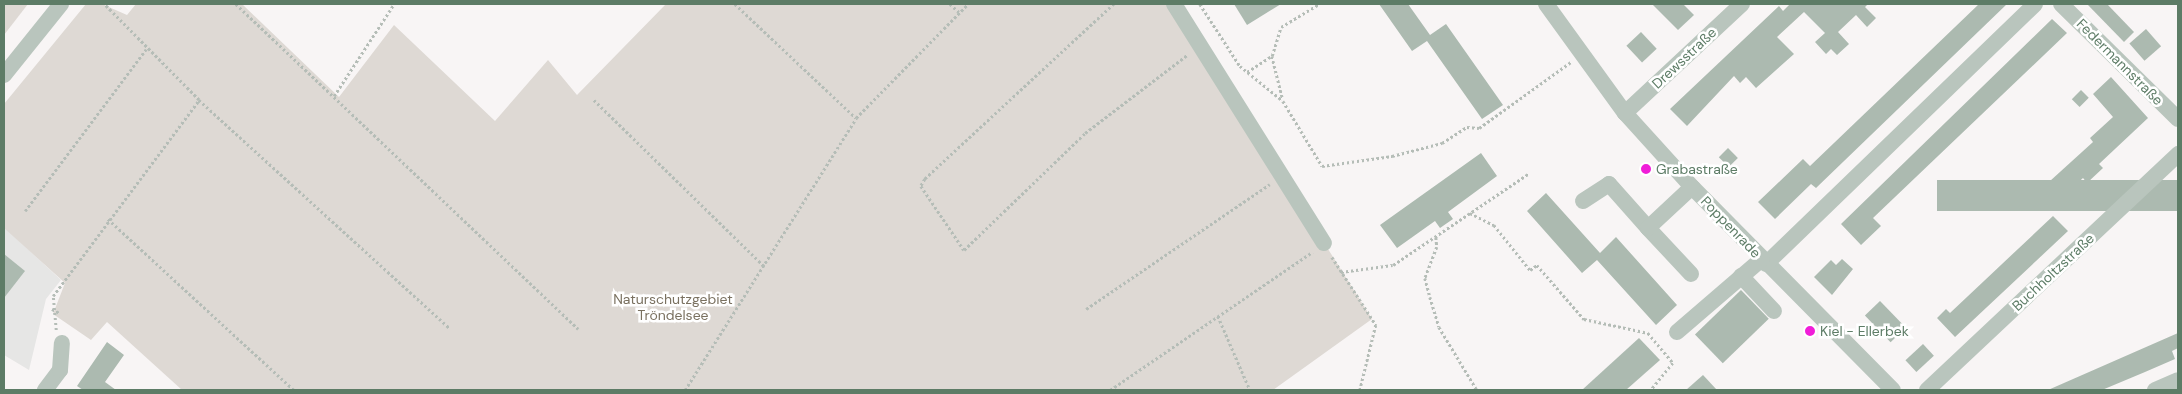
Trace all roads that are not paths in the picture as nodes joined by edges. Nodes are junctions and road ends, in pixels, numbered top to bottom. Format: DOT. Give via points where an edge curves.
graph roads {
  1 [pos="61,4"];
  2 [pos="1174,4"];
  3 [pos="1546,4"];
  4 [pos="1742,4"];
  5 [pos="2035,4"];
  6 [pos="2061,4"];
  7 [pos="4,75"];
  8 [pos="1626,113"];
  9 [pos="2178,120"];
  10 [pos="2178,154"];
  11 [pos="1692,187"];
  12 [pos="1583,201"];
  13 [pos="1648,228"];
  14 [pos="1324,244"];
  15 [pos="1764,261"];
  16 [pos="1691,274"];
  17 [pos="1741,276"];
  18 [pos="1774,311"];
  19 [pos="1677,332"];
  20 [pos="62,343"];
  21 [pos="2178,380"];
  22 [pos="45,390"];
  23 [pos="1893,390"];
  24 [pos="1927,390"];
  25 [pos="2155,390"];
  1 -- 7 [label="street"];
  2 -- 14 [label="street"];
  3 -- 8 [label="street, Poppenrade"];
  4 -- 8 [label="street, Drewsstraße"];
  5 -- 15 [label="street"];
  6 -- 9 [label="street, Federmannstraße"];
  8 -- 11 [label="street, Poppenrade"];
  10 -- 24 [label="street, Buchholtzstraße"];
  11 -- 13 [label="street"];
  11 -- 15 [label="street, Poppenrade"];
  12 -- 13 [label="street" via="1609,184"];
  13 -- 16 [label="street"];
  15 -- 17 [label="street"];
  15 -- 23 [label="street, Poppenrade"];
  17 -- 18 [label="street"];
  17 -- 19 [label="street"];
  20 -- 22 [label="street" via="60,370"];
  21 -- 25 [label="street"];
}
